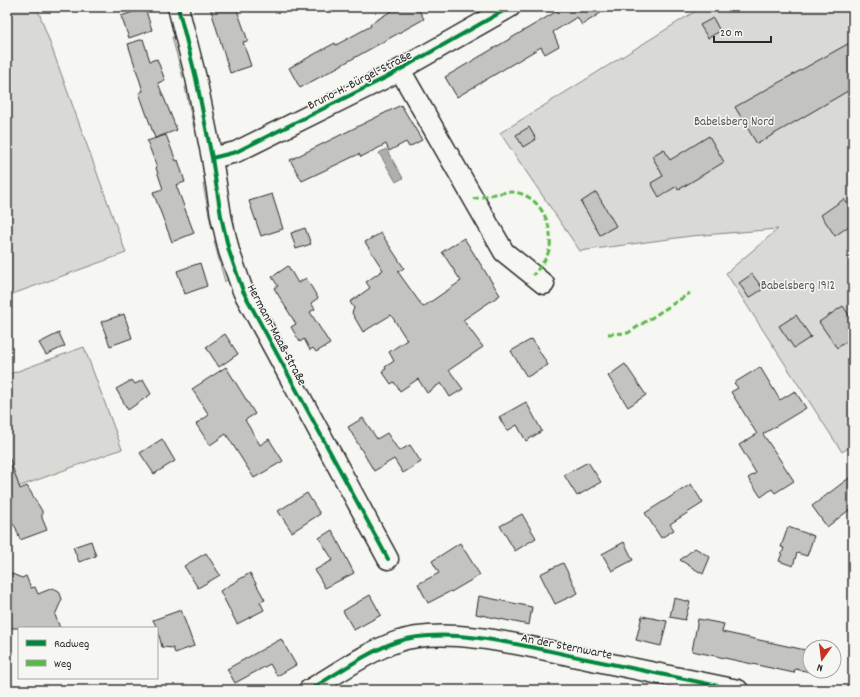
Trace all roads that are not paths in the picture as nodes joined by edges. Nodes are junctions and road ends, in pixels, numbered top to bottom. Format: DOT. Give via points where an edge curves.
graph roads {
  1 [pos="178,7"];
  2 [pos="510,7"];
  3 [pos="400,70"];
  4 [pos="212,158"];
  5 [pos="544,284"];
  6 [pos="388,559"];
  7 [pos="309,690"];
  8 [pos="738,690"];
  1 -- 4 [label="street, Hermann-Maaß-Straße"];
  2 -- 3 [label="street, Bruno-H.-Bürgel-Straße"];
  3 -- 4 [label="street, Bruno-H.-Bürgel-Straße" via="236,152"];
  3 -- 5 [label="street, Bruno-H.-Bürgel-Straße" via="504,252"];
  4 -- 6 [label="street, Hermann-Maaß-Straße" via="229,251 243,291"];
  7 -- 8 [label="street, An der Sternwarte" via="371,653 396,642 451,635 537,648"];
}
